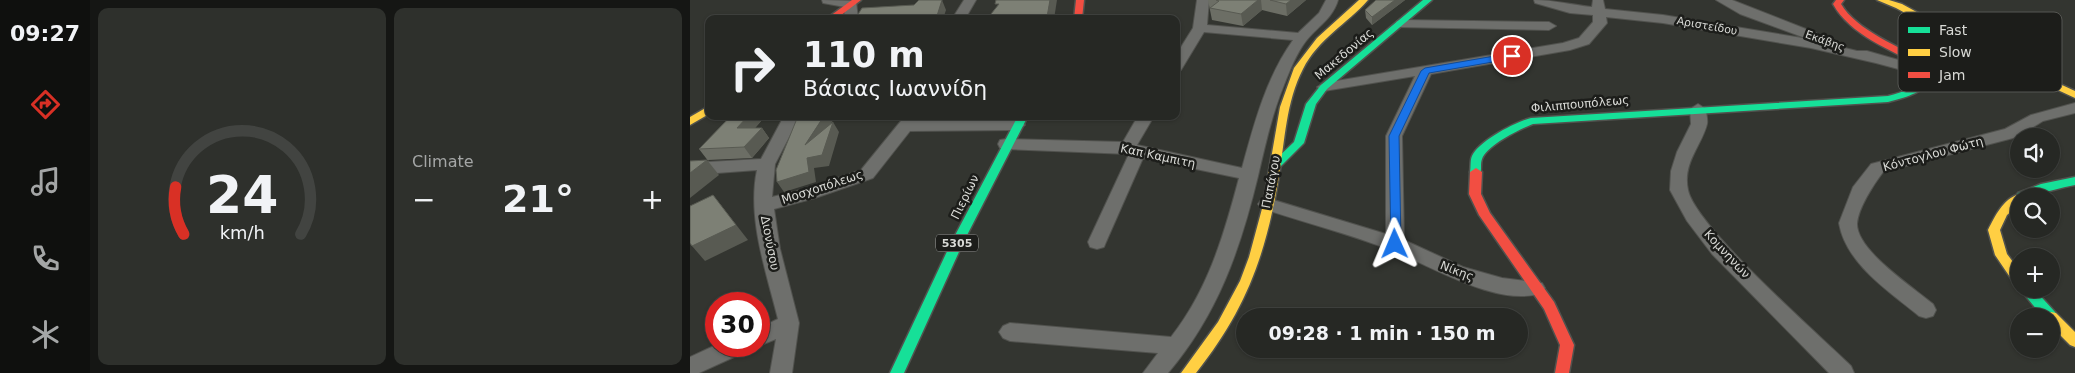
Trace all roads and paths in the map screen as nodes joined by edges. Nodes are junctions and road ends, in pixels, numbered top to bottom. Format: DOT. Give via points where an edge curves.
graph roads {
  1 [pos="828,0"];
  2 [pos="970,0"];
  3 [pos="1080,0"];
  4 [pos="1203,0"];
  5 [pos="1332,0"];
  6 [pos="1364,0"];
  7 [pos="1428,0"];
  8 [pos="1540,0"];
  9 [pos="1722,0"];
  10 [pos="1840,0"];
  11 [pos="1881,0"];
  12 [pos="854,2"];
  13 [pos="1904,3"];
  14 [pos="1599,6"];
  15 [pos="1918,12"];
  16 [pos="836,15"];
  17 [pos="852,15"];
  18 [pos="961,15"];
  19 [pos="1078,15"];
  20 [pos="1402,24"];
  21 [pos="1549,26"];
  22 [pos="1200,28"];
  23 [pos="1302,37"];
  24 [pos="1898,48"];
  25 [pos="1873,58"];
  26 [pos="1180,60"];
  27 [pos="1898,65"];
  28 [pos="1425,71"];
  29 [pos="1324,87"];
  30 [pos="2062,89"];
  31 [pos="1910,92"];
  32 [pos="2075,95"];
  33 [pos="2075,108"];
  34 [pos="1698,109"];
  35 [pos="705,111"];
  36 [pos="790,120"];
  37 [pos="1144,120"];
  38 [pos="910,121"];
  39 [pos="1020,121"];
  40 [pos="690,122"];
  41 [pos="1006,144"];
  42 [pos="1133,149"];
  43 [pos="767,164"];
  44 [pos="1276,165"];
  45 [pos="690,169"];
  46 [pos="1250,175"];
  47 [pos="2075,181"];
  48 [pos="2042,188"];
  49 [pos="1267,204"];
  50 [pos="763,205"];
  51 [pos="2010,206"];
  52 [pos="1097,242"];
  53 [pos="1395,244"];
  54 [pos="2010,268"];
  55 [pos="1535,288"];
  56 [pos="2034,298"];
  57 [pos="2043,308"];
  58 [pos="1926,310"];
  59 [pos="789,323"];
  60 [pos="2060,326"];
  61 [pos="770,332"];
  62 [pos="1010,332"];
  63 [pos="2075,341"];
  64 [pos="1176,346"];
  65 [pos="715,357"];
  66 [pos="693,368"];
  67 [pos="781,373"];
  68 [pos="897,373"];
  69 [pos="1154,373"];
  70 [pos="1188,373"];
  71 [pos="1562,373"];
  72 [pos="1843,373"];
  1 -- 12 [label="street"];
  2 -- 18 [label="street"];
  3 -- 19 [label="street"];
  4 -- 22 [label="street"];
  5 -- 23 [label="street, Παπάγου" via="1330,9"];
  6 -- 44 [label="street, Παπάγου" via="1332,27 1294,79 1280,133"];
  7 -- 20 [label="street, Μακεδονίας"];
  8 -- 14 [label="street, Αριστείδου" via="1570,9"];
  9 -- 25 [label="street, Εκάβης"];
  10 -- 24 [label="street" via="1838,9 1849,20"];
  11 -- 13 [label="street"];
  12 -- 16 [label="street"];
  12 -- 17 [label="street"];
  13 -- 15 [label="street"];
  14 -- 25 [label="street, Αριστείδου"];
  14 -- 28 [label="street" via="1600,23 1584,42"];
  20 -- 21 [label="street"];
  20 -- 29 [label="street, Μακεδονίας"];
  22 -- 23 [label="street"];
  22 -- 26 [label="street"];
  23 -- 46 [label="street, Παπάγου" via="1286,61 1267,108"];
  25 -- 27 [label="street, Εκάβης"];
  28 -- 29 [label="street"];
  28 -- 53 [label="street" via="1394,136"];
  29 -- 44 [label="street, Μακεδονίας" via="1311,104 1299,143"];
  30 -- 32 [label="street"];
  31 -- 34 [label="street, Φιλιππουπόλεως" via="1888,99"];
  33 -- 58 [label="street, Κόντογλου Φώτη" via="2037,118 2011,134 1877,168 1866,180 1848,223 1853,241 1880,273"];
  34 -- 55 [label="street, Φιλιππουπόλεως" via="1531,121 1508,129 1477,157 1475,194 1485,215"];
  34 -- 72 [label="street, Κομνηνών" via="1699,124 1685,152 1679,190 1693,216 1719,249"];
  35 -- 40 [label="street"];
  36 -- 43 [label="street, Διονύσου"];
  37 -- 42 [label="street"];
  38 -- 39 [label="street"];
  38 -- 50 [label="street, Μοσχοπόλεως" via="867,174 809,194"];
  39 -- 41 [label="street, Πιερίων / 5305"];
  41 -- 42 [label="street, Καπ Καμπιτη"];
  41 -- 68 [label="street, Πιερίων / 5305" via="918,323"];
  42 -- 46 [label="street, Καπ Καμπιτη"];
  42 -- 52 [label="street"];
  43 -- 45 [label="street"];
  43 -- 50 [label="street, Διονύσου"];
  44 -- 49 [label="street, Παπάγου"];
  46 -- 64 [label="street, Παπάγου" via="1220,274 1200,313"];
  47 -- 48 [label="street"];
  49 -- 53 [label="street, Νίκης"];
  49 -- 70 [label="street, Παπάγου" via="1253,266 1244,289"];
  50 -- 59 [label="street, Διονύσου" via="770,249"];
  51 -- 54 [label="street" via="2002,213 1994,230 2001,255"];
  53 -- 55 [label="street, Νίκης" via="1457,273 1502,286"];
  55 -- 71 [label="street, Φιλιππουπόλεως" via="1549,306 1567,345"];
  56 -- 57 [label="street"];
  59 -- 61 [label="street"];
  59 -- 67 [label="street, Διονύσου"];
  60 -- 63 [label="street"];
  62 -- 64 [label="street"];
  64 -- 69 [label="street, Παπάγου"];
  65 -- 66 [label="street"];
}
